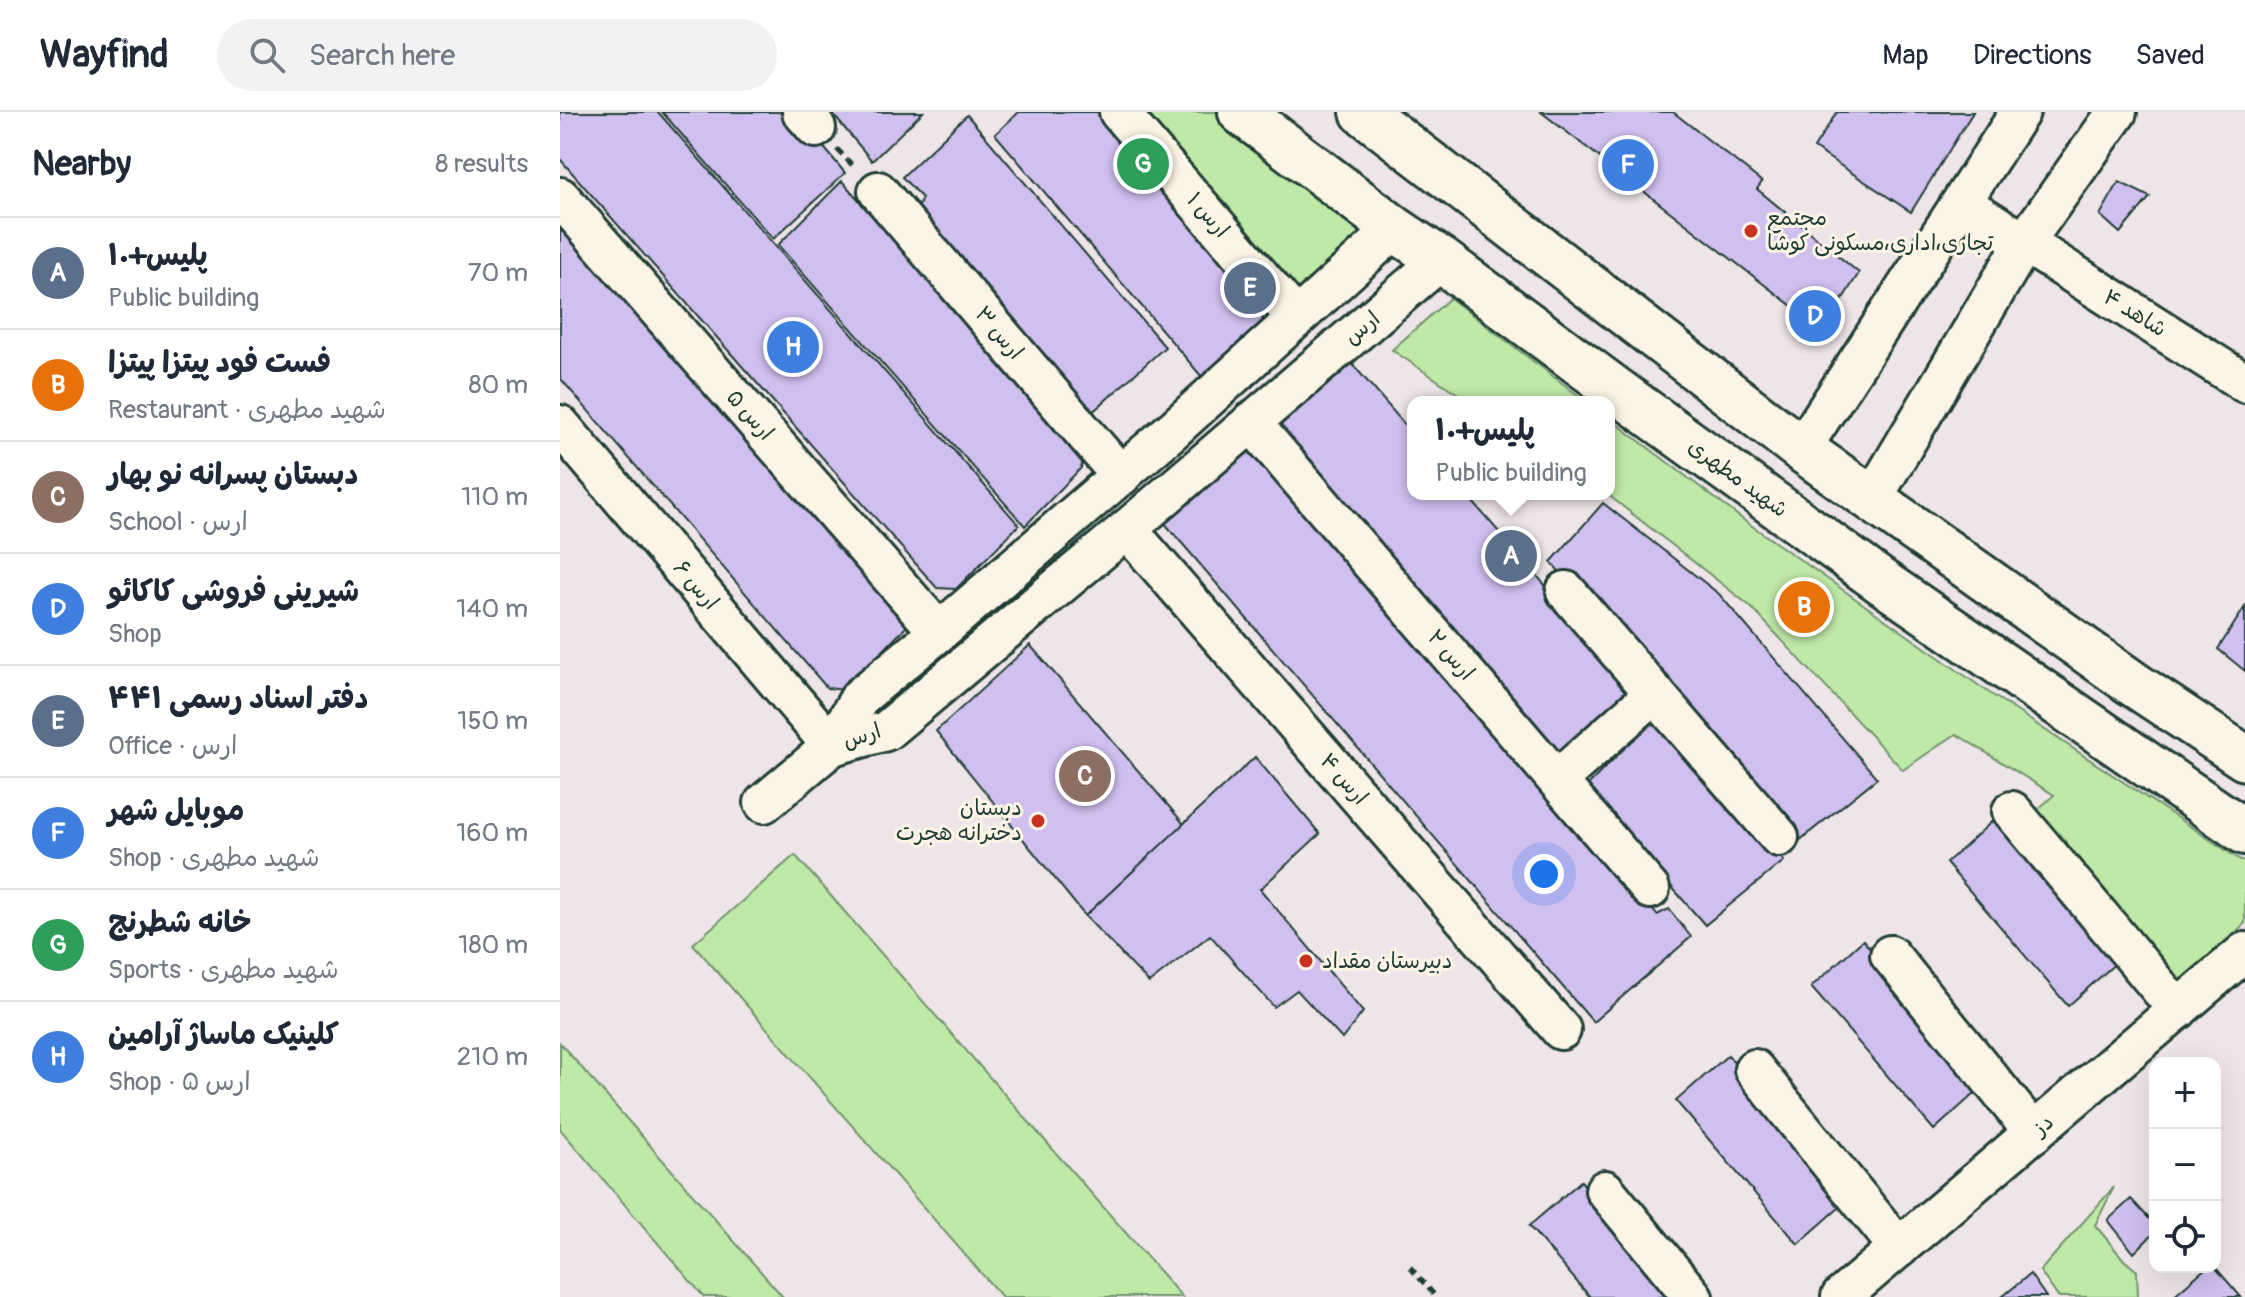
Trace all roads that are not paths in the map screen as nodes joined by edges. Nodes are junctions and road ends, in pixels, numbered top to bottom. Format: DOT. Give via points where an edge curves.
graph roads {
  1 [pos="1119,112"];
  2 [pos="1241,112"];
  3 [pos="1363,112"];
  4 [pos="2020,112"];
  5 [pos="2117,112"];
  6 [pos="878,191"];
  7 [pos="560,197"];
  8 [pos="1962,203"];
  9 [pos="1395,229"];
  10 [pos="2024,243"];
  11 [pos="1441,260"];
  12 [pos="1344,275"];
  13 [pos="1384,309"];
  14 [pos="1296,318"];
  15 [pos="2245,383"];
  16 [pos="1251,422"];
  17 [pos="560,425"];
  18 [pos="1174,429"];
  19 [pos="1801,449"];
  20 [pos="1203,464"];
  21 [pos="1121,476"];
  22 [pos="1872,499"];
  23 [pos="1127,529"];
  24 [pos="1035,550"];
  25 [pos="1062,583"];
  26 [pos="1566,591"];
  27 [pos="939,632"];
  28 [pos="1655,693"];
  29 [pos="832,746"];
  30 [pos="2245,758"];
  31 [pos="1557,780"];
  32 [pos="764,803"];
  33 [pos="2012,811"];
  34 [pos="2245,832"];
  35 [pos="1779,837"];
  36 [pos="1650,889"];
  37 [pos="1890,955"];
  38 [pos="2239,970"];
  39 [pos="2178,1010"];
  40 [pos="1561,1030"];
  41 [pos="1754,1069"];
  42 [pos="2034,1133"];
  43 [pos="1605,1190"];
  44 [pos="1899,1248"];
  45 [pos="1693,1297"];
  46 [pos="1841,1297"];
  1 -- 14 [label="street, ارس ۱"];
  2 -- 9 [label="main road, شهید مطهری"];
  3 -- 19 [label="main road"];
  4 -- 8 [label="street"];
  5 -- 10 [label="street"];
  6 -- 21 [label="street, ارس ۳"];
  7 -- 27 [label="street, ارس ۵"];
  8 -- 10 [label="street, شاهد ۴"];
  8 -- 19 [label="street"];
  9 -- 11 [label="main road, شهید مطهری"];
  9 -- 12 [label="street, ارس"];
  10 -- 15 [label="street, شاهد ۴"];
  10 -- 22 [label="street"];
  11 -- 13 [label="street, ارس"];
  11 -- 34 [label="main road, شهید مطهری" via="1882,582"];
  12 -- 13 [label="street" via="1368,278 1383,295"];
  12 -- 14 [label="street, ارس"];
  13 -- 16 [label="street, ارس"];
  14 -- 18 [label="street, ارس"];
  16 -- 20 [label="street, ارس"];
  16 -- 31 [label="street, ارس ۲"];
  17 -- 29 [label="street, ارس ۶"];
  18 -- 20 [label="street"];
  18 -- 21 [label="street, ارس"];
  19 -- 22 [label="main road"];
  20 -- 23 [label="street, ارس"];
  21 -- 24 [label="street, ارس"];
  22 -- 30 [label="main road"];
  23 -- 25 [label="street, ارس"];
  23 -- 40 [label="street, ارس ۴"];
  24 -- 25 [label="street"];
  24 -- 27 [label="street, ارس"];
  25 -- 29 [label="street, ارس" via="886,731"];
  26 -- 28 [label="street"];
  27 -- 29 [label="street, ارس" via="860,697"];
  28 -- 31 [label="street"];
  28 -- 35 [label="street"];
  29 -- 32 [label="street"];
  31 -- 36 [label="street, ارس ۲"];
  33 -- 39 [label="street"];
  37 -- 42 [label="street"];
  38 -- 39 [label="street, دز"];
  39 -- 42 [label="street, دز"];
  41 -- 44 [label="street"];
  42 -- 44 [label="street, دز"];
  43 -- 45 [label="street"];
  44 -- 46 [label="street, دز"];
}
